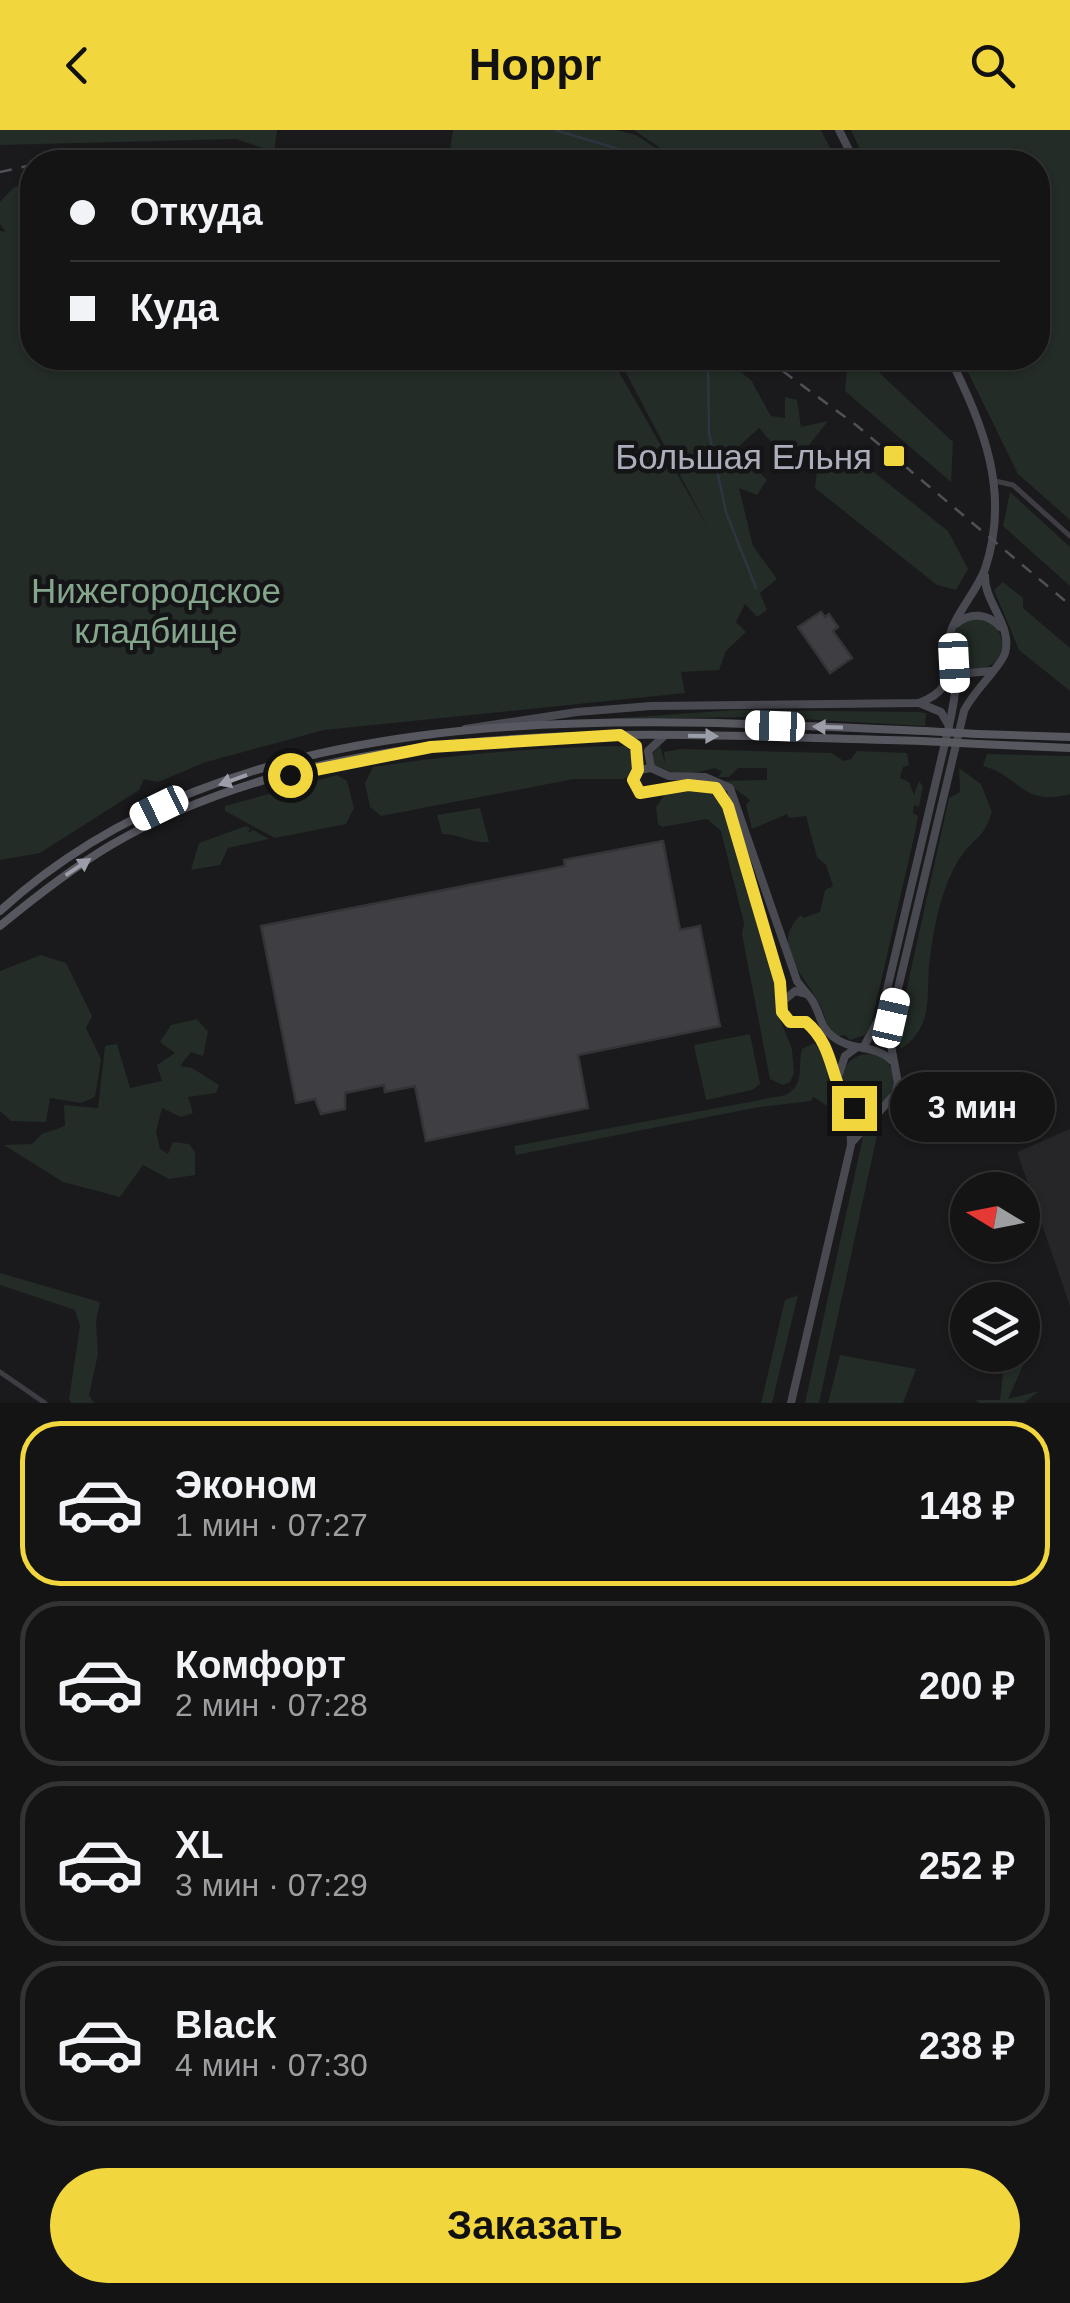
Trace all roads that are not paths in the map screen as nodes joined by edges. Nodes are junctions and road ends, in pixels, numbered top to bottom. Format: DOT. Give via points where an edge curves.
graph roads {
  1 [pos="955,370"];
  2 [pos="995,481"];
  3 [pos="1070,536"];
  4 [pos="986,567"];
  5 [pos="954,626"];
  6 [pos="1003,630"];
  7 [pos="952,658"];
  8 [pos="992,670"];
  9 [pos="920,703"];
  10 [pos="949,726"];
  11 [pos="445,732"];
  12 [pos="620,735"];
  13 [pos="666,736"];
  14 [pos="1070,737"];
  15 [pos="1070,748"];
  16 [pos="638,770"];
  17 [pos="654,770"];
  18 [pos="658,789"];
  19 [pos="0,911"];
  20 [pos="0,926"];
  21 [pos="806,994"];
  22 [pos="782,1002"];
  23 [pos="814,1005"];
  24 [pos="806,1022"];
  25 [pos="859,1048"];
  26 [pos="892,1060"];
  27 [pos="838,1082"];
  28 [pos="840,1093"];
  29 [pos="881,1108"];
  30 [pos="851,1145"];
  31 [pos="0,1372"];
  32 [pos="45,1403"];
  33 [pos="791,1403"];
  1 -- 2 [label="main road" via="985,436"];
  2 -- 3 [label="street" via="1013,485"];
  2 -- 4 [label="main road"];
  4 -- 5 [label="main road"];
  4 -- 6 [label="main road" via="987,595"];
  5 -- 6 [label="main road" via="975,615"];
  5 -- 7 [label="main road"];
  6 -- 8 [label="main road" via="1005,654"];
  7 -- 8 [label="main road" via="968,673"];
  7 -- 9 [label="main road" via="946,684"];
  7 -- 10 [label="main road" via="956,686"];
  8 -- 26 [label="main road" via="964,712 891,1018"];
  9 -- 10 [label="main road" via="941,712"];
  9 -- 11 [label="main road" via="692,704"];
  10 -- 25 [label="main road" via="880,1015"];
  14 -- 11 [label="main road, one-way, bridge" via="620,723"];
  11 -- 19 [label="main road, one-way" via="324,754 199,792 100,838"];
  12 -- 13 [label="main road"];
  12 -- 16 [label="main road" via="636,746"];
  20 -- 12 [label="main road, one-way" via="113,844 249,786 431,747"];
  13 -- 15 [label="main road, one-way, bridge"];
  13 -- 17 [label="main road" via="648,751"];
  16 -- 17 [label="main road"];
  16 -- 18 [label="main road" via="636,790"];
  17 -- 18 [label="main road"];
  17 -- 21 [label="main road" via="717,780 735,796"];
  18 -- 22 [label="main road" via="704,784 722,793"];
  21 -- 22 [label="main road" via="795,991"];
  21 -- 23 [label="main road"];
  22 -- 24 [label="main road" via="790,1022"];
  23 -- 24 [label="main road"];
  23 -- 25 [label="main road" via="830,1035"];
  24 -- 27 [label="main road" via="826,1044"];
  25 -- 26 [label="main road"];
  25 -- 27 [label="main road" via="839,1068"];
  26 -- 29 [label="main road" via="898,1083"];
  27 -- 28 [label="main road"];
  28 -- 29 [label="main road" via="854,1108"];
  28 -- 30 [label="main road"];
  29 -- 30 [label="main road"];
  30 -- 33 [label="main road"];
  31 -- 32 [label="street"];
}
